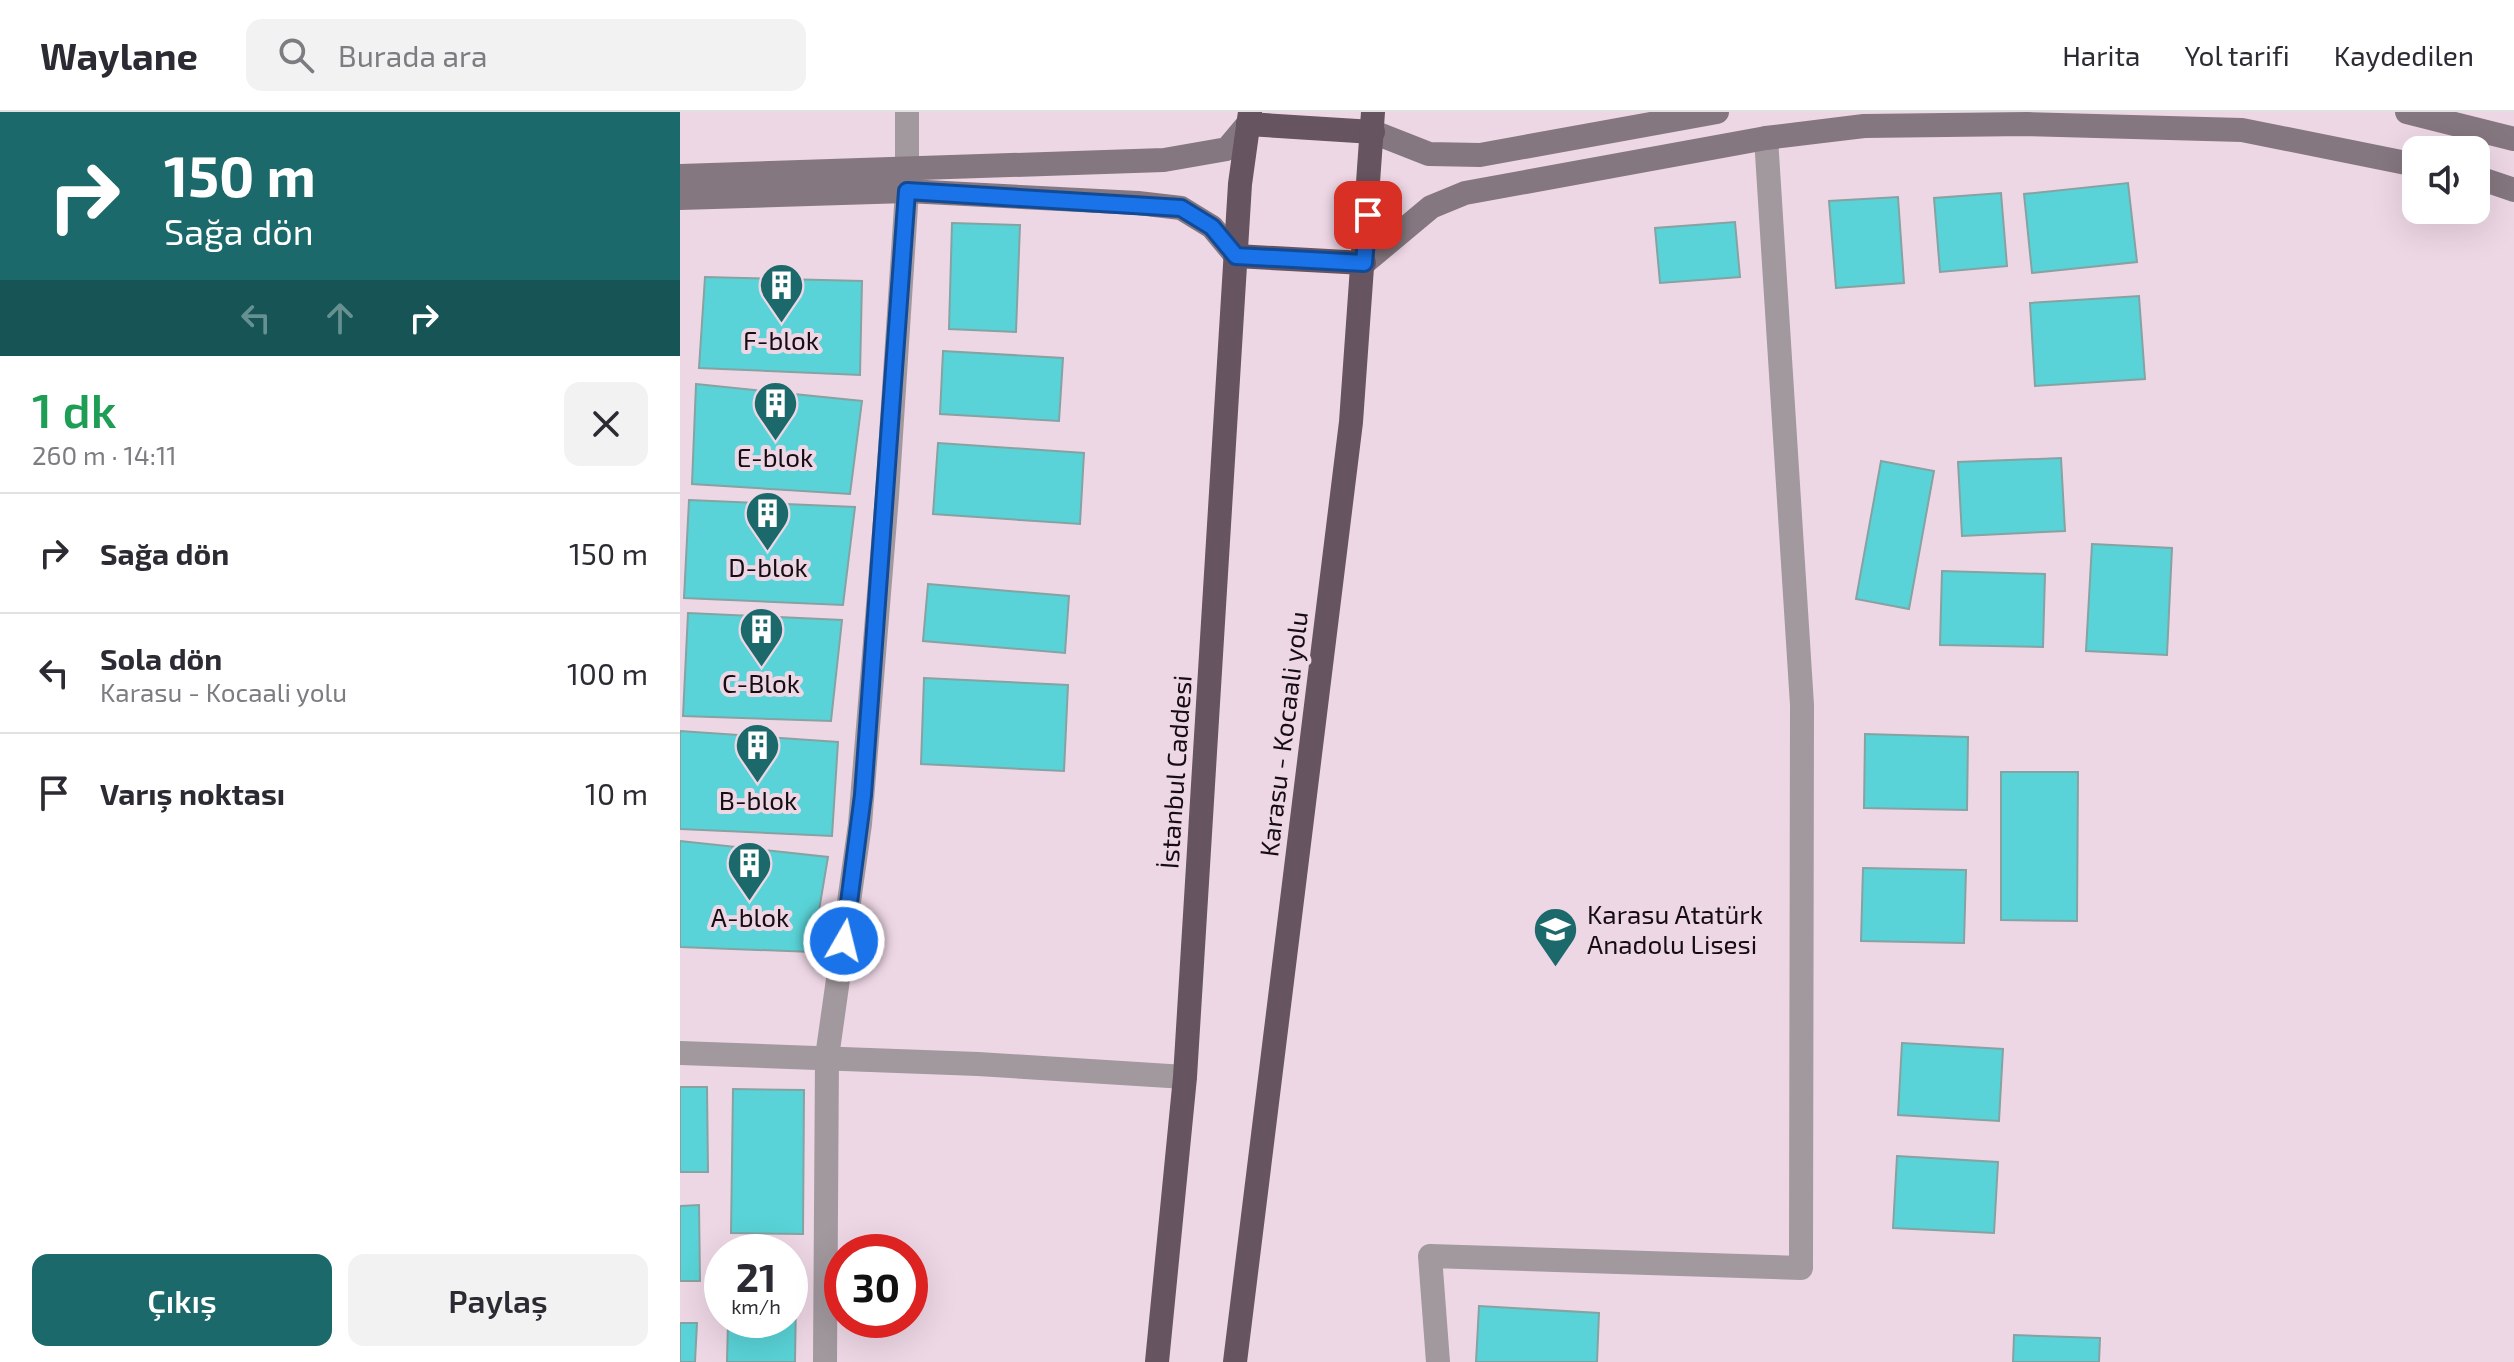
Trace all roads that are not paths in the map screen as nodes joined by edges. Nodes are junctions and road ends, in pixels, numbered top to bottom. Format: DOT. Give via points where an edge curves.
graph roads {
  1 [pos="907,112"];
  2 [pos="1717,112"];
  3 [pos="2407,112"];
  4 [pos="1249,118"];
  5 [pos="2027,118"];
  6 [pos="1862,119"];
  7 [pos="1373,122"];
  8 [pos="1766,138"];
  9 [pos="2514,139"];
  10 [pos="2402,162"];
  11 [pos="680,176"];
  12 [pos="907,179"];
  13 [pos="2490,182"];
  14 [pos="2514,190"];
  15 [pos="680,198"];
  16 [pos="1236,256"];
  17 [pos="1364,263"];
  18 [pos="680,1053"];
  19 [pos="827,1057"];
  20 [pos="1185,1077"];
  21 [pos="825,1362"];
  22 [pos="1157,1362"];
  23 [pos="1235,1362"];
  24 [pos="1438,1362"];
  1 -- 12 [label="street"];
  2 -- 7 [label="main road" via="1480,155 1429,154"];
  3 -- 9 [label="main road"];
  4 -- 7 [label="highway"];
  4 -- 12 [label="main road" via="1227,149 1164,160"];
  4 -- 16 [label="highway, İstanbul Caddesi"];
  5 -- 6 [label="main road"];
  5 -- 10 [label="main road" via="2242,130"];
  6 -- 8 [label="main road"];
  7 -- 17 [label="highway, Karasu - Kocaali yolu"];
  8 -- 17 [label="main road" via="1465,193 1431,207"];
  8 -- 24 [label="street" via="1802,705 1801,1268 1430,1256"];
  11 -- 12 [label="main road"];
  12 -- 15 [label="main road"];
  12 -- 16 [label="main road" via="1181,208 1212,227"];
  12 -- 19 [label="street" via="860,824"];
  13 -- 14 [label="main road"];
  16 -- 17 [label="highway"];
  16 -- 20 [label="highway, İstanbul Caddesi"];
  17 -- 23 [label="highway, Karasu - Kocaali yolu" via="1349,437"];
  18 -- 19 [label="street"];
  19 -- 20 [label="street"];
  19 -- 21 [label="street"];
  20 -- 22 [label="highway, İstanbul Caddesi"];
}
